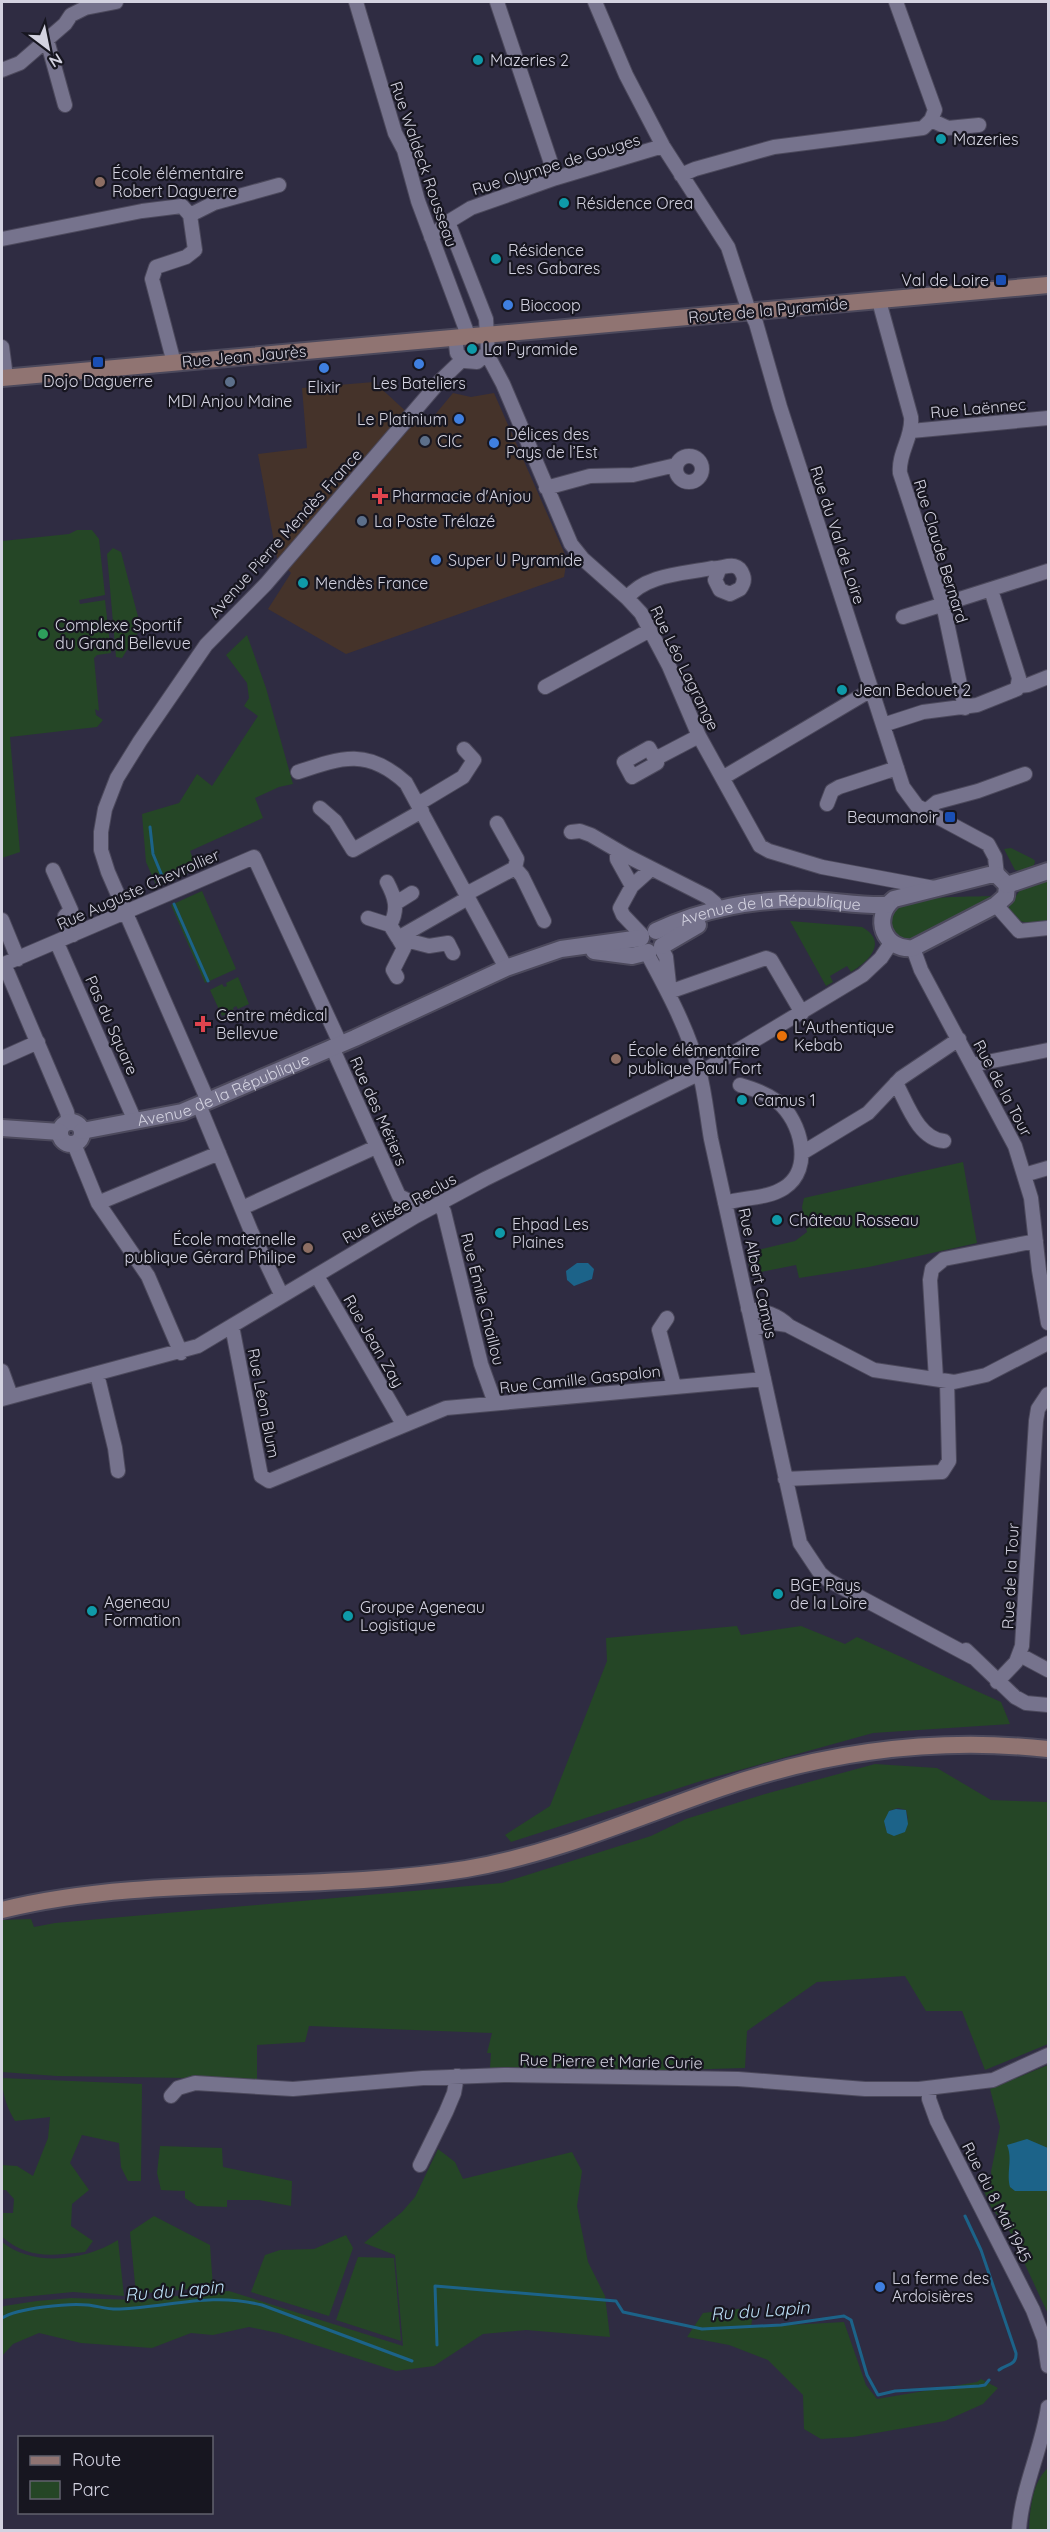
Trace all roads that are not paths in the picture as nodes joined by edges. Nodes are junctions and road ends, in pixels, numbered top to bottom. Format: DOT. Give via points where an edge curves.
graph roads {
  1 [pos="116,2"];
  2 [pos="356,2"];
  3 [pos="497,2"];
  4 [pos="595,2"];
  5 [pos="896,2"];
  6 [pos="69,8"];
  7 [pos="47,40"];
  8 [pos="2,70"];
  9 [pos="65,105"];
  10 [pos="932,120"];
  11 [pos="979,125"];
  12 [pos="663,147"];
  13 [pos="681,176"];
  14 [pos="556,178"];
  15 [pos="279,185"];
  16 [pos="190,215"];
  17 [pos="448,222"];
  18 [pos="431,237"];
  19 [pos="2,239"];
  20 [pos="1048,285"];
  21 [pos="879,301"];
  22 [pos="750,311"];
  23 [pos="487,334"];
  24 [pos="461,336"];
  25 [pos="2,347"];
  26 [pos="486,354"];
  27 [pos="463,359"];
  28 [pos="174,363"];
  29 [pos="4,378"];
  30 [pos="1048,418"];
  31 [pos="911,431"];
  32 [pos="676,465"];
  33 [pos="546,488"];
  34 [pos="719,570"];
  35 [pos="1048,570"];
  36 [pos="991,590"];
  37 [pos="627,598"];
  38 [pos="943,604"];
  39 [pos="903,617"];
  40 [pos="650,630"];
  41 [pos="1048,677"];
  42 [pos="1018,686"];
  43 [pos="545,687"];
  44 [pos="871,690"];
  45 [pos="965,708"];
  46 [pos="883,725"];
  47 [pos="699,736"];
  48 [pos="464,749"];
  49 [pos="656,759"];
  50 [pos="897,768"];
  51 [pos="298,772"];
  52 [pos="1025,774"];
  53 [pos="724,777"];
  54 [pos="826,804"];
  55 [pos="320,808"];
  56 [pos="420,808"];
  57 [pos="926,811"];
  58 [pos="497,823"];
  59 [pos="570,832"];
  60 [pos="617,851"];
  61 [pos="515,868"];
  62 [pos="651,869"];
  63 [pos="53,870"];
  64 [pos="1048,871"];
  65 [pos="1002,880"];
  66 [pos="387,882"];
  67 [pos="632,886"];
  68 [pos="937,888"];
  69 [pos="412,893"];
  70 [pos="467,896"];
  71 [pos="396,903"];
  72 [pos="887,905"];
  73 [pos="996,905"];
  74 [pos="718,910"];
  75 [pos="125,911"];
  76 [pos="368,918"];
  77 [pos="2,920"];
  78 [pos="544,921"];
  79 [pos="390,926"];
  80 [pos="882,928"];
  81 [pos="1048,928"];
  82 [pos="73,935"];
  83 [pos="398,938"];
  84 [pos="57,943"];
  85 [pos="651,943"];
  86 [pos="891,943"];
  87 [pos="913,948"];
  88 [pos="453,953"];
  89 [pos="18,959"];
  90 [pos="506,968"];
  91 [pos="398,977"];
  92 [pos="669,992"];
  93 [pos="802,1013"];
  94 [pos="959,1039"];
  95 [pos="38,1042"];
  96 [pos="336,1045"];
  97 [pos="1048,1050"];
  98 [pos="2,1058"];
  99 [pos="972,1065"];
  100 [pos="700,1073"];
  101 [pos="896,1083"];
  102 [pos="740,1085"];
  103 [pos="204,1103"];
  104 [pos="135,1121"];
  105 [pos="2,1128"];
  106 [pos="71,1132"];
  107 [pos="944,1141"];
  108 [pos="376,1147"];
  109 [pos="802,1153"];
  110 [pos="219,1154"];
  111 [pos="1048,1168"];
  112 [pos="1024,1175"];
  113 [pos="98,1203"];
  114 [pos="439,1203"];
  115 [pos="725,1203"];
  116 [pos="242,1208"];
  117 [pos="422,1212"];
  118 [pos="1036,1241"];
  119 [pos="1044,1269"];
  120 [pos="317,1276"];
  121 [pos="282,1296"];
  122 [pos="748,1309"];
  123 [pos="667,1318"];
  124 [pos="1048,1323"];
  125 [pos="232,1326"];
  126 [pos="789,1326"];
  127 [pos="753,1329"];
  128 [pos="1048,1345"];
  129 [pos="181,1353"];
  130 [pos="2,1371"];
  131 [pos="97,1374"];
  132 [pos="764,1379"];
  133 [pos="942,1380"];
  134 [pos="674,1386"];
  135 [pos="1048,1394"];
  136 [pos="6,1398"];
  137 [pos="495,1403"];
  138 [pos="403,1424"];
  139 [pos="118,1471"];
  140 [pos="784,1479"];
  141 [pos="1020,1655"];
  142 [pos="1048,1670"];
  143 [pos="997,1682"];
  144 [pos="1048,1705"];
  145 [pos="1048,1749"];
  146 [pos="2,1910"];
  147 [pos="1048,2055"];
  148 [pos="457,2076"];
  149 [pos="929,2088"];
  150 [pos="171,2096"];
  151 [pos="420,2165"];
  152 [pos="1048,2366"];
  153 [pos="1048,2407"];
  154 [pos="1019,2530"];
  1 -- 6 [label="street"];
  2 -- 18 [label="street, Rue Waldeck Rousseau"];
  3 -- 14 [label="street"];
  4 -- 12 [label="street, Rue du Val de Loire"];
  5 -- 10 [label="street" via="935,110"];
  6 -- 7 [label="street" via="65,24"];
  7 -- 8 [label="street" via="20,63"];
  7 -- 9 [label="street"];
  10 -- 11 [label="street" via="948,128"];
  10 -- 13 [label="street" via="923,128 774,147"];
  12 -- 13 [label="street, Rue du Val de Loire"];
  12 -- 14 [label="street, Rue Olympe de Gouges"];
  13 -- 22 [label="street, Rue du Val de Loire" via="728,247"];
  14 -- 17 [label="street, Rue Olympe de Gouges" via="471,208"];
  15 -- 16 [label="street" via="214,202"];
  16 -- 19 [label="street" via="182,206 176,206"];
  16 -- 28 [label="street" via="195,250 156,267 152,279"];
  17 -- 18 [label="street, Rue Olympe de Gouges"];
  17 -- 23 [label="street" via="486,319"];
  18 -- 24 [label="street, Rue Waldeck Rousseau"];
  20 -- 21 [label="main road, Route de la Pyramide"];
  21 -- 22 [label="main road, Route de la Pyramide"];
  21 -- 31 [label="street, Rue Claude Bernard" via="911,417"];
  22 -- 23 [label="main road, Route de la Pyramide"];
  22 -- 44 [label="street, Rue du Val de Loire"];
  23 -- 24 [label="main road, Rue Jean Jaurès"];
  23 -- 26 [label="street"];
  24 -- 27 [label="street" via="457,353"];
  24 -- 28 [label="main road, Rue Jean Jaurès"];
  25 -- 29 [label="street"];
  26 -- 27 [label="street" via="477,362"];
  26 -- 33 [label="street, Rue Léo Lagrange" via="503,384"];
  27 -- 75 [label="street, Avenue Pierre Mendès France" via="258,592 206,645 117,778 105,808 101,850"];
  28 -- 29 [label="main road, Rue Jean Jaurès"];
  30 -- 31 [label="street, Rue Laënnec"];
  31 -- 38 [label="street, Rue Claude Bernard" via="900,473"];
  32 -- 33 [label="street" via="633,475 590,476"];
  33 -- 37 [label="street, Rue Léo Lagrange" via="571,544"];
  34 -- 37 [label="street" via="712,568 646,582"];
  35 -- 36 [label="street"];
  36 -- 38 [label="street"];
  36 -- 42 [label="street" via="1019,678"];
  37 -- 40 [label="street, Rue Léo Lagrange"];
  38 -- 39 [label="street"];
  38 -- 45 [label="street, Rue Claude Bernard"];
  40 -- 43 [label="street"];
  40 -- 47 [label="street, Rue Léo Lagrange"];
  41 -- 42 [label="street"];
  42 -- 45 [label="street" via="1014,691"];
  44 -- 46 [label="street, Rue du Val de Loire"];
  44 -- 53 [label="street"];
  45 -- 46 [label="street" via="923,712"];
  46 -- 50 [label="street, Rue du Val de Loire"];
  47 -- 49 [label="street"];
  47 -- 53 [label="street, Rue Léo Lagrange"];
  48 -- 56 [label="street" via="474,760 463,777"];
  50 -- 54 [label="street" via="839,787 832,791"];
  50 -- 57 [label="street, Rue du Val de Loire" via="909,797"];
  51 -- 56 [label="street" via="345,757 369,761 399,776"];
  52 -- 57 [label="street" via="937,802"];
  53 -- 68 [label="street, Rue Léo Lagrange" via="754,836 768,851 822,867"];
  55 -- 56 [label="street" via="335,821 353,850"];
  56 -- 70 [label="street"];
  57 -- 65 [label="street, Rue du Val de Loire" via="988,844"];
  58 -- 61 [label="street" via="517,859"];
  59 -- 60 [label="street" via="585,832"];
  60 -- 62 [label="street"];
  60 -- 67 [label="street" via="617,859"];
  61 -- 70 [label="street"];
  61 -- 78 [label="street"];
  62 -- 67 [label="street"];
  62 -- 74 [label="street" via="708,897"];
  63 -- 82 [label="street" via="71,910 65,916"];
  64 -- 65 [label="street"];
  65 -- 68 [label="street" via="989,875"];
  65 -- 73 [label="street" via="1006,896"];
  66 -- 71 [label="street"];
  67 -- 85 [label="street, Rue Albert Camus" via="620,908"];
  68 -- 72 [label="street" via="899,897"];
  69 -- 71 [label="street"];
  70 -- 83 [label="street"];
  70 -- 90 [label="street"];
  71 -- 79 [label="street"];
  72 -- 74 [label="street, Avenue de la République" via="796,899"];
  72 -- 80 [label="street"];
  73 -- 81 [label="street" via="1019,931"];
  73 -- 87 [label="street"];
  74 -- 85 [label="street, Avenue de la République" via="691,916"];
  75 -- 82 [label="street, Rue Auguste Chevrollier"];
  75 -- 96 [label="street, Rue Auguste Chevrollier" via="254,857"];
  75 -- 103 [label="street, Avenue Pierre Mendès France"];
  76 -- 79 [label="street"];
  77 -- 89 [label="street"];
  79 -- 83 [label="street"];
  80 -- 85 [label="street, Avenue de la République" via="856,914 786,909 700,924"];
  80 -- 86 [label="street"];
  82 -- 84 [label="street, Rue Auguste Chevrollier"];
  83 -- 88 [label="street" via="429,946 448,943"];
  83 -- 91 [label="street" via="404,948 393,970"];
  84 -- 89 [label="street, Rue Auguste Chevrollier"];
  84 -- 104 [label="street, Pas du Square"];
  85 -- 90 [label="street, Avenue de la République" via="561,949"];
  85 -- 92 [label="street, Rue Albert Camus" via="649,957"];
  86 -- 87 [label="street"];
  86 -- 93 [label="street, Rue Élisée Reclus" via="863,975"];
  87 -- 94 [label="street, Rue de la Tour"];
  89 -- 95 [label="street" via="4,964"];
  90 -- 96 [label="street, Avenue de la République"];
  92 -- 93 [label="street" via="766,958"];
  92 -- 100 [label="street, Rue Albert Camus"];
  93 -- 100 [label="street, Rue Élisée Reclus"];
  94 -- 99 [label="street, Rue de la Tour"];
  94 -- 101 [label="street"];
  95 -- 98 [label="street"];
  95 -- 106 [label="street" via="67,1112"];
  96 -- 103 [label="street, Avenue de la République"];
  96 -- 108 [label="street, Rue des Métiers"];
  97 -- 99 [label="street"];
  99 -- 112 [label="street, Rue de la Tour" via="1012,1136"];
  100 -- 114 [label="street, Rue Élisée Reclus"];
  100 -- 115 [label="street, Rue Albert Camus"];
  101 -- 107 [label="street" via="927,1136"];
  101 -- 109 [label="street" via="868,1113"];
  102 -- 109 [label="street" via="781,1105 794,1126"];
  103 -- 104 [label="street, Avenue de la République" via="182,1112"];
  103 -- 110 [label="street, Avenue Pierre Mendès France"];
  104 -- 106 [label="street, Avenue de la République"];
  105 -- 106 [label="street, Avenue de la République"];
  106 -- 113 [label="street"];
  108 -- 116 [label="street"];
  108 -- 117 [label="street, Rue des Métiers" via="399,1196"];
  109 -- 115 [label="street" via="797,1173 785,1188"];
  110 -- 113 [label="street"];
  110 -- 116 [label="street, Avenue Pierre Mendès France"];
  111 -- 112 [label="street"];
  112 -- 118 [label="street, Rue de la Tour"];
  113 -- 129 [label="street" via="148,1276"];
  114 -- 117 [label="street, Rue Élisée Reclus"];
  114 -- 137 [label="street, Rue Émile Chaillou"];
  115 -- 122 [label="street, Rue Albert Camus"];
  116 -- 121 [label="street, Avenue Pierre Mendès France"];
  117 -- 120 [label="street, Rue Élisée Reclus"];
  118 -- 119 [label="street, Rue de la Tour"];
  118 -- 133 [label="street" via="947,1258 934,1266 930,1280"];
  119 -- 124 [label="street, Rue de la Tour"];
  120 -- 121 [label="street, Rue Élisée Reclus"];
  120 -- 138 [label="street, Rue Jean Zay"];
  121 -- 125 [label="street, Rue Élisée Reclus"];
  122 -- 126 [label="street" via="771,1314"];
  122 -- 127 [label="street, Rue Albert Camus"];
  123 -- 134 [label="street" via="659,1329"];
  125 -- 129 [label="street, Rue Élisée Reclus"];
  125 -- 138 [label="street, Rue Léon Blum" via="264,1480 275,1480"];
  126 -- 127 [label="street" via="774,1323"];
  126 -- 133 [label="street" via="874,1370"];
  127 -- 132 [label="street, Rue Albert Camus"];
  128 -- 133 [label="street" via="979,1378"];
  129 -- 131 [label="street, Rue Élisée Reclus"];
  130 -- 136 [label="street"];
  131 -- 136 [label="street, Rue Élisée Reclus"];
  131 -- 139 [label="street"];
  132 -- 134 [label="street, Rue Camille Gaspalon"];
  132 -- 140 [label="street, Rue Albert Camus"];
  133 -- 140 [label="street" via="949,1461 942,1472"];
  134 -- 137 [label="street, Rue Camille Gaspalon"];
  135 -- 141 [label="street, Rue de la Tour" via="1038,1409 1036,1421"];
  137 -- 138 [label="street, Rue Camille Gaspalon" via="446,1408"];
  140 -- 143 [label="street, Rue Albert Camus" via="796,1533 812,1562 963,1647"];
  141 -- 142 [label="street"];
  141 -- 143 [label="street"];
  143 -- 144 [label="street, Rue Albert Camus" via="1026,1703"];
  145 -- 146 [label="main road" via="956,1743 834,1756 721,1788 571,1843 468,1869 357,1880 132,1891"];
  147 -- 149 [label="street, Rue Pierre et Marie Curie" via="993,2080"];
  148 -- 149 [label="street, Rue Pierre et Marie Curie" via="738,2079 865,2089"];
  148 -- 150 [label="street, Rue Pierre et Marie Curie" via="293,2089 195,2084 178,2088"];
  148 -- 151 [label="street" via="447,2112"];
  149 -- 152 [label="street, Rue du 8 Mai 1945" via="937,2121 1033,2310 1044,2339"];
  153 -- 154 [label="street" via="1040,2447 1024,2493"];
}
